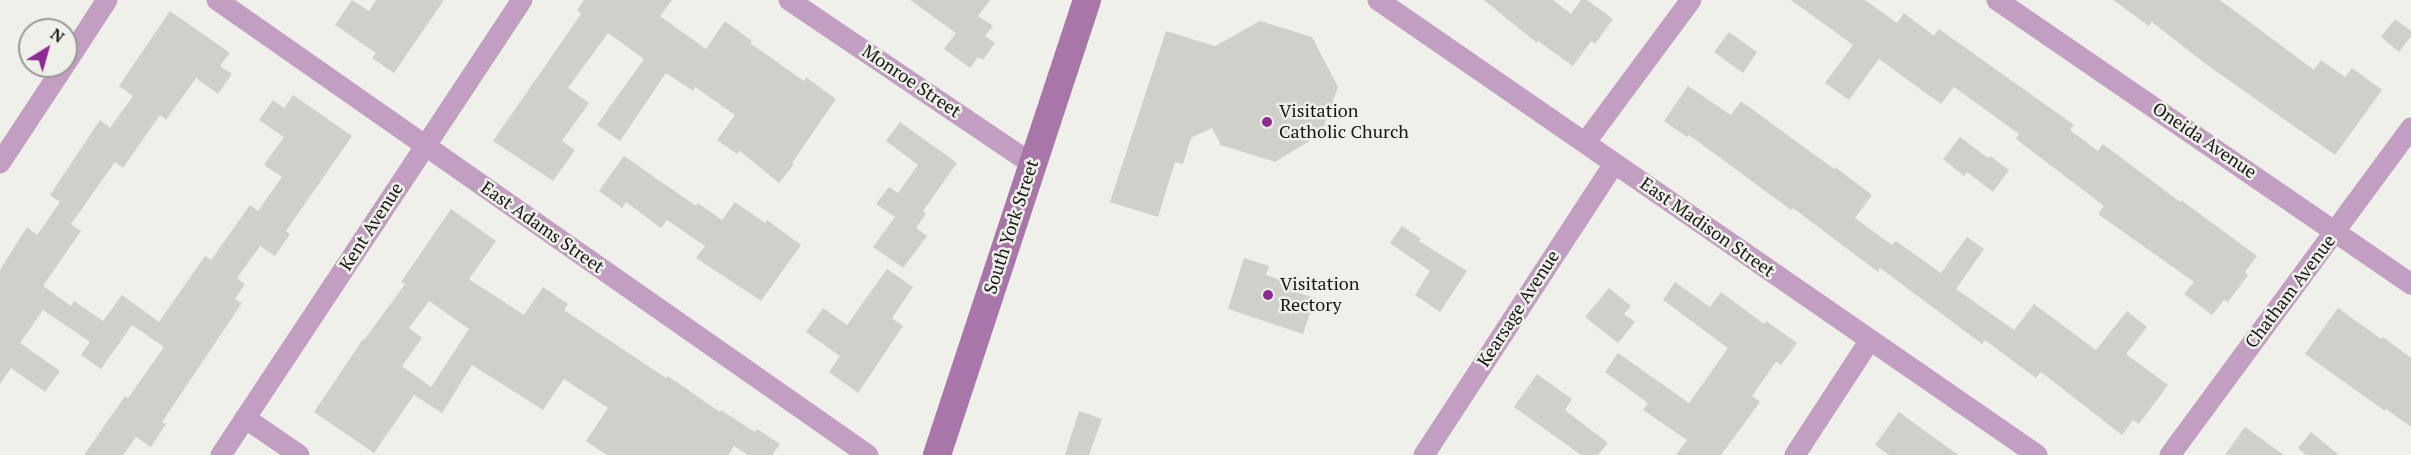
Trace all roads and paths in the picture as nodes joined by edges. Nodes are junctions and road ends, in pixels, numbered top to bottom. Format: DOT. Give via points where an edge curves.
graph roads {
  1 [pos="107,0"];
  2 [pos="216,0"];
  3 [pos="522,0"];
  4 [pos="789,0"];
  5 [pos="1087,0"];
  6 [pos="1378,0"];
  7 [pos="1690,0"];
  8 [pos="1997,0"];
  9 [pos="78,44"];
  10 [pos="56,78"];
  11 [pos="2411,128"];
  12 [pos="1585,144"];
  13 [pos="426,146"];
  14 [pos="0,163"];
  15 [pos="1032,164"];
  16 [pos="1614,164"];
  17 [pos="2336,231"];
  18 [pos="2411,284"];
  19 [pos="1870,340"];
  20 [pos="245,418"];
  21 [pos="221,455"];
  22 [pos="299,455"];
  23 [pos="868,455"];
  24 [pos="937,455"];
  25 [pos="1424,455"];
  26 [pos="1795,455"];
  27 [pos="2037,455"];
  28 [pos="2170,455"];
  1 -- 9 [label="street"];
  2 -- 13 [label="street, East Adams Street"];
  3 -- 13 [label="street, Kent Avenue"];
  4 -- 15 [label="street, Monroe Street"];
  5 -- 15 [label="main road, South York Street"];
  6 -- 12 [label="street, East Madison Street"];
  7 -- 12 [label="street"];
  8 -- 17 [label="street, Oneida Avenue"];
  10 -- 14 [label="street"];
  11 -- 17 [label="street, Chatham Avenue"];
  12 -- 16 [label="street, East Madison Street"];
  13 -- 20 [label="street, Kent Avenue"];
  13 -- 23 [label="street, East Adams Street"];
  15 -- 24 [label="main road, South York Street"];
  16 -- 19 [label="street, East Madison Street"];
  16 -- 25 [label="street, Kearsage Avenue"];
  17 -- 18 [label="street, Oneida Avenue"];
  17 -- 28 [label="street, Chatham Avenue"];
  19 -- 26 [label="street"];
  19 -- 27 [label="street, East Madison Street"];
  20 -- 21 [label="street, Kent Avenue"];
  20 -- 22 [label="street"];
}
